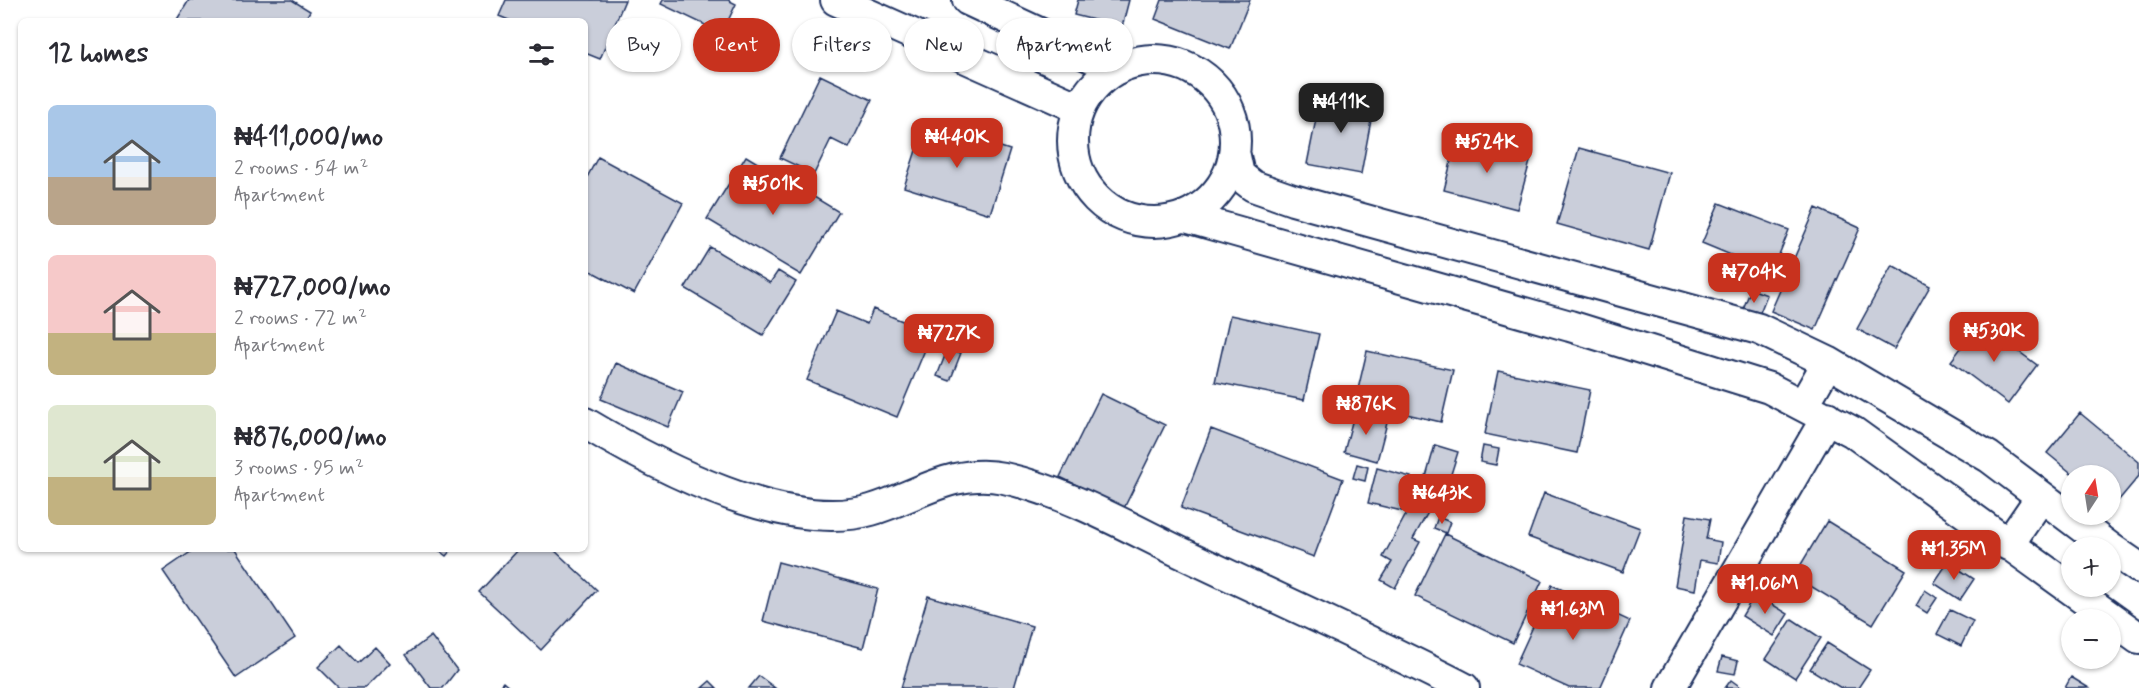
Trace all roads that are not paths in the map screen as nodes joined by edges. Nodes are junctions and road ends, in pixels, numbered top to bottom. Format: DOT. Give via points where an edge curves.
graph roads {
  1 [pos="968,0"];
  2 [pos="842,1"];
  3 [pos="1007,18"];
  4 [pos="1133,64"];
  5 [pos="1113,72"];
  6 [pos="1079,108"];
  7 [pos="1235,156"];
  8 [pos="1186,217"];
  9 [pos="1531,264"];
  10 [pos="1584,279"];
  11 [pos="1514,311"];
  12 [pos="1570,326"];
  13 [pos="1828,362"];
  14 [pos="1877,390"];
  15 [pos="1815,410"];
  16 [pos="588,425"];
  17 [pos="1854,432"];
  18 [pos="2041,497"];
  19 [pos="2095,537"];
  20 [pos="2008,545"];
  21 [pos="2121,556"];
  22 [pos="2139,568"];
  23 [pos="2139,638"];
  24 [pos="1464,688"];
  25 [pos="1670,688"];
  1 -- 3 [label="street"];
  2 -- 6 [label="street"];
  4 -- 7 [label="street" via="1168,61 1192,69 1213,85 1228,106 1235,131"];
  5 -- 6 [label="street" via="1094,86"];
  6 -- 8 [label="street" via="1073,136 1075,163 1100,201 1132,220 1159,222"];
  7 -- 8 [label="street" via="1226,182 1209,202"];
  7 -- 9 [label="street" via="1239,175 1253,186"];
  8 -- 11 [label="street"];
  9 -- 10 [label="street"];
  9 -- 11 [label="street"];
  10 -- 12 [label="street"];
  10 -- 13 [label="street" via="1759,329"];
  11 -- 12 [label="street"];
  12 -- 15 [label="street" via="1769,388"];
  13 -- 14 [label="street"];
  13 -- 15 [label="street"];
  14 -- 17 [label="street"];
  14 -- 18 [label="street" via="1989,457"];
  15 -- 17 [label="street"];
  15 -- 25 [label="street"];
  16 -- 24 [label="street" via="704,485 763,504 821,514 870,510 922,488 962,477 1001,478 1035,487"];
  17 -- 20 [label="street"];
  18 -- 19 [label="street"];
  18 -- 20 [label="street"];
  20 -- 23 [label="street"];
  21 -- 22 [label="street"];
}
